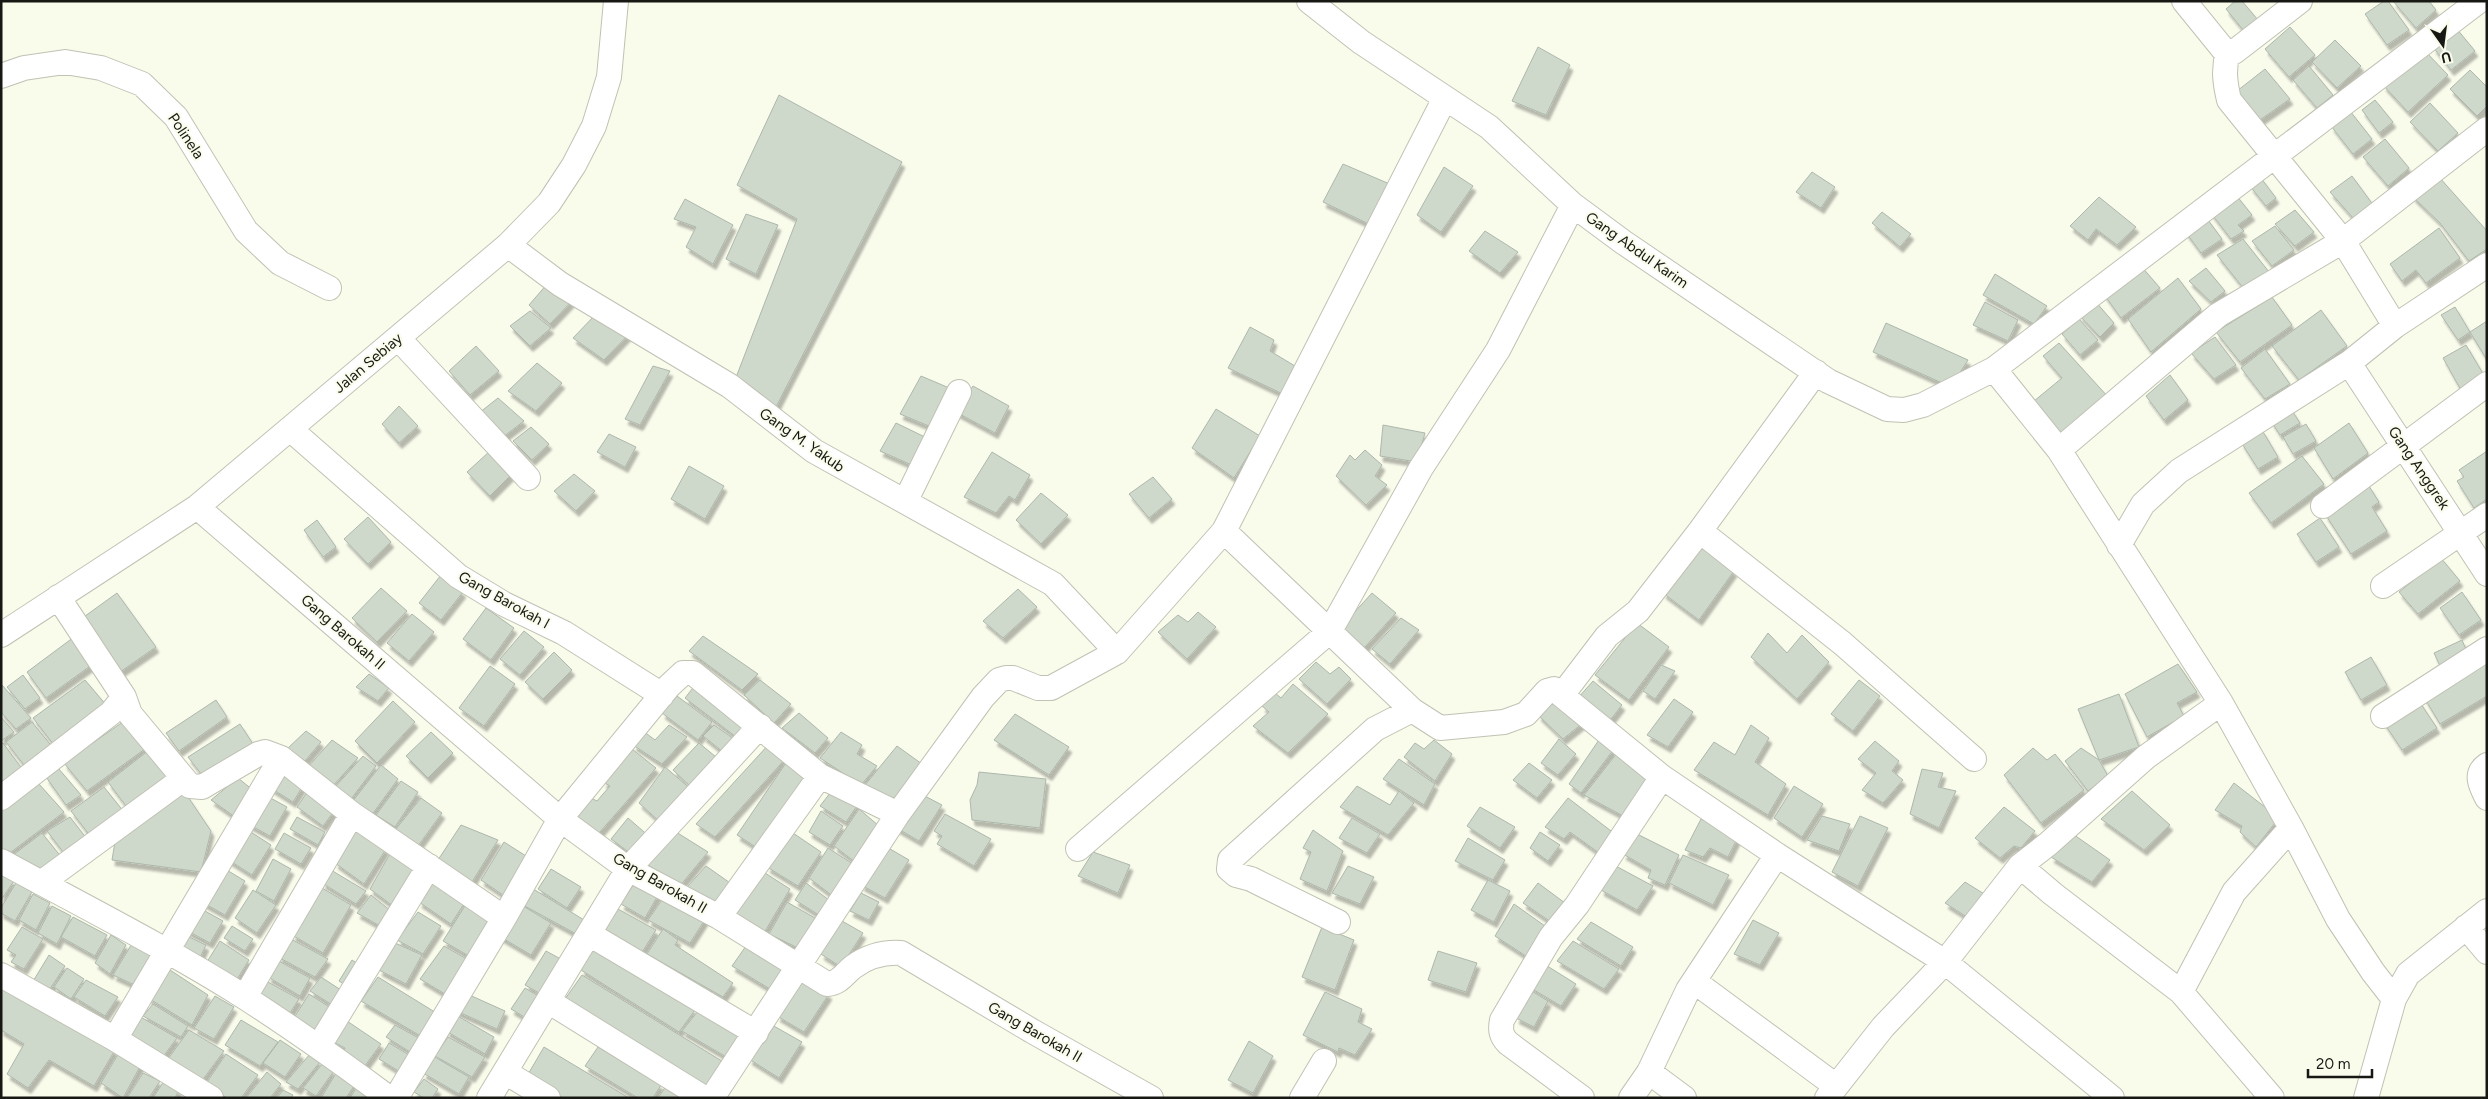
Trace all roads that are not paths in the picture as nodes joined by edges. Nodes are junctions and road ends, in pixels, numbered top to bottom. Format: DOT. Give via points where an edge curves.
graph roads {
  1 [pos="616,1"];
  2 [pos="1309,1"];
  3 [pos="2300,1"];
  4 [pos="2479,1"];
  5 [pos="2185,2"];
  6 [pos="2228,52"];
  7 [pos="1,76"];
  8 [pos="1445,98"];
  9 [pos="2487,129"];
  10 [pos="2275,156"];
  11 [pos="1573,205"];
  12 [pos="2343,241"];
  13 [pos="508,245"];
  14 [pos="2487,265"];
  15 [pos="329,288"];
  16 [pos="2395,326"];
  17 [pos="398,338"];
  18 [pos="2349,363"];
  19 [pos="1994,369"];
  20 [pos="1816,372"];
  21 [pos="2487,384"];
  22 [pos="959,392"];
  23 [pos="290,428"];
  24 [pos="2405,446"];
  25 [pos="2059,450"];
  26 [pos="528,478"];
  27 [pos="906,500"];
  28 [pos="2324,506"];
  29 [pos="197,507"];
  30 [pos="2487,515"];
  31 [pos="1224,531"];
  32 [pos="1700,531"];
  33 [pos="2461,531"];
  34 [pos="2119,544"];
  35 [pos="2487,574"];
  36 [pos="2383,586"];
  37 [pos="58,597"];
  38 [pos="1330,631"];
  39 [pos="1,635"];
  40 [pos="2487,649"];
  41 [pos="1117,652"];
  42 [pos="662,695"];
  43 [pos="1562,695"];
  44 [pos="124,697"];
  45 [pos="2221,703"];
  46 [pos="1412,710"];
  47 [pos="2383,716"];
  48 [pos="760,726"];
  49 [pos="281,758"];
  50 [pos="1974,759"];
  51 [pos="2487,765"];
  52 [pos="820,776"];
  53 [pos="1662,777"];
  54 [pos="184,779"];
  55 [pos="1,798"];
  56 [pos="2487,798"];
  57 [pos="352,814"];
  58 [pos="898,814"];
  59 [pos="560,819"];
  60 [pos="2291,828"];
  61 [pos="1078,850"];
  62 [pos="1777,855"];
  63 [pos="1,862"];
  64 [pos="429,866"];
  65 [pos="2020,866"];
  66 [pos="628,869"];
  67 [pos="41,883"];
  68 [pos="2487,911"];
  69 [pos="719,917"];
  70 [pos="504,918"];
  71 [pos="1338,922"];
  72 [pos="2466,927"];
  73 [pos="589,934"];
  74 [pos="167,952"];
  75 [pos="2487,952"];
  76 [pos="1945,962"];
  77 [pos="800,968"];
  78 [pos="1,975"];
  79 [pos="1695,982"];
  80 [pos="2181,992"];
  81 [pos="244,998"];
  82 [pos="2394,999"];
  83 [pos="548,1001"];
  84 [pos="756,1032"];
  85 [pos="115,1039"];
  86 [pos="319,1046"];
  87 [pos="1324,1061"];
  88 [pos="505,1072"];
  89 [pos="1649,1072"];
  90 [pos="1832,1092"];
  91 [pos="211,1098"];
  92 [pos="389,1098"];
  93 [pos="396,1098"];
  94 [pos="489,1098"];
  95 [pos="548,1098"];
  96 [pos="704,1098"];
  97 [pos="712,1098"];
  98 [pos="1151,1098"];
  99 [pos="1302,1098"];
  100 [pos="1582,1098"];
  101 [pos="1632,1098"];
  102 [pos="1684,1098"];
  103 [pos="2112,1098"];
  104 [pos="2272,1098"];
  105 [pos="2366,1098"];
  1 -- 13 [label="street, Jalan Sebiay" via="609,77 594,126 549,203"];
  2 -- 8 [label="street, Gang Abdul Karim" via="1361,42"];
  3 -- 6 [label="street" via="2238,50"];
  4 -- 10 [label="street, Gang Abdul Karim"];
  5 -- 6 [label="street"];
  6 -- 10 [label="street" via="2224,74 2229,100"];
  7 -- 15 [label="street, Polinela" via="24,68 65,62 101,68 142,84 176,117 246,231 280,263"];
  8 -- 11 [label="street, Gang Abdul Karim" via="1489,127"];
  8 -- 31 [label="street"];
  9 -- 12 [label="street"];
  10 -- 12 [label="street"];
  10 -- 19 [label="street, Gang Abdul Karim"];
  11 -- 20 [label="street, Gang Abdul Karim"];
  11 -- 38 [label="street" via="1498,350 1421,468"];
  12 -- 16 [label="street"];
  12 -- 25 [label="street" via="2218,315"];
  13 -- 17 [label="street, Jalan Sebiay"];
  13 -- 27 [label="street, Gang M. Yakub" via="560,284 730,386 814,451"];
  14 -- 16 [label="street"];
  16 -- 18 [label="street"];
  17 -- 23 [label="street, Jalan Sebiay"];
  17 -- 26 [label="street"];
  18 -- 24 [label="street, Gang Anggrek"];
  18 -- 34 [label="street" via="2179,471 2143,504"];
  19 -- 20 [label="street, Gang Abdul Karim" via="1923,405 1904,410 1887,409"];
  19 -- 25 [label="street"];
  20 -- 32 [label="street"];
  21 -- 24 [label="street"];
  22 -- 27 [label="street"];
  23 -- 29 [label="street, Jalan Sebiay"];
  23 -- 42 [label="street, Gang Barokah I" via="458,576 504,604 564,633"];
  24 -- 28 [label="street"];
  24 -- 33 [label="street, Gang Anggrek"];
  25 -- 34 [label="street"];
  27 -- 41 [label="street, Gang M. Yakub" via="1053,584"];
  29 -- 37 [label="street, Jalan Sebiay"];
  29 -- 59 [label="street, Gang Barokah II"];
  30 -- 33 [label="street"];
  31 -- 38 [label="street"];
  31 -- 41 [label="street"];
  32 -- 43 [label="street" via="1638,611 1607,636"];
  32 -- 50 [label="street" via="1842,643"];
  33 -- 35 [label="street, Gang Anggrek"];
  33 -- 36 [label="street"];
  34 -- 45 [label="street"];
  37 -- 39 [label="street, Jalan Sebiay"];
  37 -- 44 [label="street"];
  38 -- 46 [label="street"];
  38 -- 61 [label="street"];
  40 -- 47 [label="street"];
  41 -- 58 [label="street" via="1051,688 1038,688 1013,678 999,680 983,697"];
  42 -- 48 [label="street" via="683,673 693,673"];
  42 -- 59 [label="street"];
  43 -- 46 [label="street" via="1554,690 1547,691 1526,714 1504,722 1440,728"];
  43 -- 53 [label="street"];
  44 -- 54 [label="street" via="130,714"];
  44 -- 55 [label="street" via="111,713"];
  45 -- 60 [label="street"];
  45 -- 65 [label="street" via="2139,763"];
  46 -- 71 [label="street" via="1375,729 1230,860 1229,869 1236,875 1251,879"];
  48 -- 52 [label="street"];
  48 -- 66 [label="street"];
  49 -- 54 [label="street" via="265,752 258,754 198,788 190,786"];
  49 -- 57 [label="street"];
  49 -- 74 [label="street"];
  51 -- 56 [label="street" via="2479,776"];
  52 -- 58 [label="street"];
  52 -- 69 [label="street"];
  53 -- 62 [label="street"];
  53 -- 100 [label="street" via="1582,897 1550,936 1500,1028 1508,1044"];
  54 -- 67 [label="street"];
  57 -- 64 [label="street"];
  57 -- 81 [label="street"];
  58 -- 77 [label="street"];
  59 -- 66 [label="street, Gang Barokah II"];
  59 -- 70 [label="street"];
  60 -- 80 [label="street" via="2234,892"];
  60 -- 82 [label="street" via="2338,919"];
  62 -- 76 [label="street"];
  62 -- 79 [label="street"];
  63 -- 67 [label="street"];
  64 -- 70 [label="street"];
  64 -- 86 [label="street"];
  65 -- 76 [label="street"];
  65 -- 80 [label="street"];
  66 -- 69 [label="street, Gang Barokah II"];
  66 -- 73 [label="street"];
  67 -- 74 [label="street"];
  68 -- 72 [label="street"];
  69 -- 77 [label="street, Gang Barokah II"];
  70 -- 93 [label="street"];
  72 -- 75 [label="street"];
  72 -- 82 [label="street" via="2408,974"];
  73 -- 83 [label="street"];
  73 -- 84 [label="street"];
  74 -- 81 [label="street"];
  74 -- 85 [label="street"];
  76 -- 90 [label="street" via="1883,1027"];
  76 -- 103 [label="street"];
  77 -- 84 [label="street"];
  77 -- 98 [label="street, Gang Barokah II" via="827,984 834,983 870,957 885,952 901,953"];
  78 -- 85 [label="street"];
  79 -- 89 [label="street" via="1688,990"];
  79 -- 90 [label="street"];
  80 -- 104 [label="street"];
  81 -- 86 [label="street"];
  82 -- 105 [label="street"];
  83 -- 88 [label="street"];
  83 -- 96 [label="street"];
  84 -- 97 [label="street"];
  85 -- 91 [label="street"];
  86 -- 92 [label="street"];
  87 -- 99 [label="street"];
  88 -- 94 [label="street"];
  88 -- 95 [label="street"];
  89 -- 101 [label="street"];
  89 -- 102 [label="street"];
}
